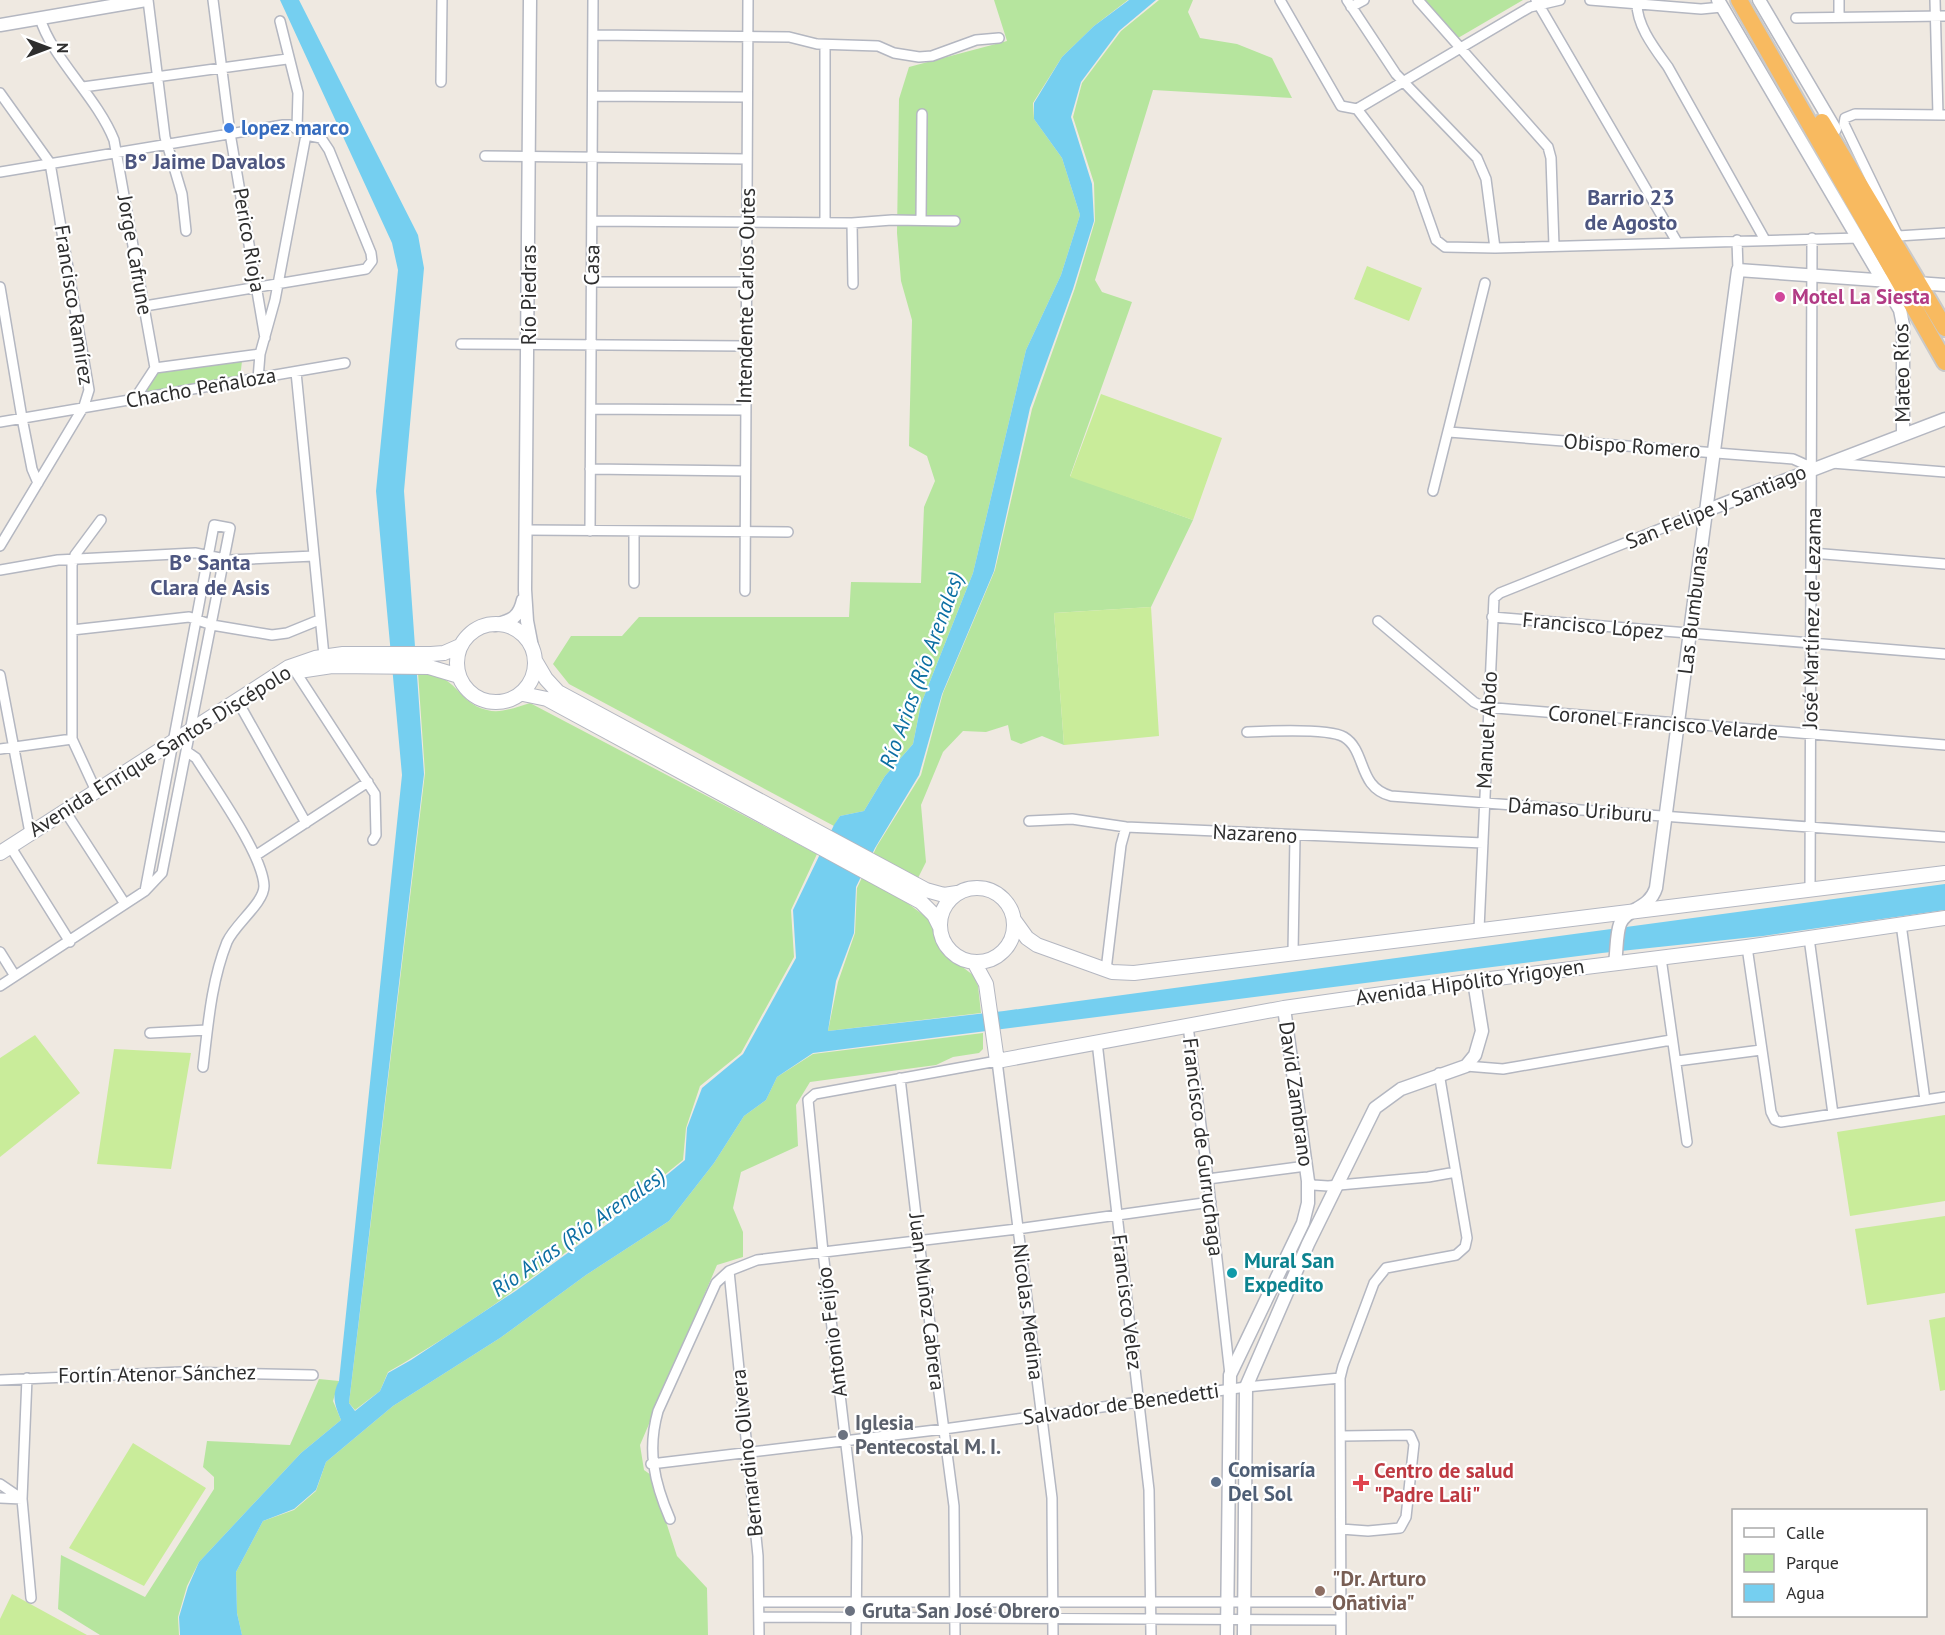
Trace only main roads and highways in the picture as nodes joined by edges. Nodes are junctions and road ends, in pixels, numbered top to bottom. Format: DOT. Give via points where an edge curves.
graph roads {
  1 [pos="1739,0"];
  2 [pos="1750,0"];
  3 [pos="1945,328"];
  4 [pos="1945,362"];
  5 [pos="460,646"];
  6 [pos="379,660"];
  7 [pos="430,661"];
  8 [pos="536,662"];
  9 [pos="459,676"];
  10 [pos="269,681"];
  11 [pos="523,694"];
  12 [pos="796,826"];
  13 [pos="5,849"];
  14 [pos="1945,873"];
  15 [pos="957,893"];
  16 [pos="924,896"];
  17 [pos="1945,918"];
  18 [pos="1014,920"];
  19 [pos="940,927"];
  20 [pos="997,956"];
  21 [pos="974,962"];
  22 [pos="987,990"];
  1 -- 4 [label="highway"];
  2 -- 3 [label="highway"];
  5 -- 7 [label="main road"];
  5 -- 8 [label="main road" via="474,631 495,625 516,629 532,647"];
  5 -- 9 [label="main road" via="456,661"];
  6 -- 7 [label="main road"];
  6 -- 10 [label="main road" via="295,671"];
  6 -- 10 [label="main road, Avenida Enrique Santos Discépolo" via="324,656 289,667"];
  7 -- 9 [label="main road"];
  8 -- 11 [label="main road" via="532,681"];
  8 -- 12 [label="main road" via="558,692"];
  9 -- 11 [label="main road" via="468,691 486,700"];
  10 -- 13 [label="main road, Avenida Enrique Santos Discépolo"];
  11 -- 12 [label="main road" via="547,699"];
  12 -- 16 [label="main road"];
  14 -- 18 [label="main road" via="1134,973 1106,970 1032,942"];
  15 -- 16 [label="main road"];
  15 -- 18 [label="main road" via="977,887 998,893 1006,900"];
  15 -- 19 [label="main road" via="944,908"];
  16 -- 19 [label="main road"];
  17 -- 22 [label="main road, Avenida Hipólito Yrigoyen" via="1661,958 1615,958 1284,1008 997,1061"];
  18 -- 20 [label="main road" via="1009,944"];
  19 -- 21 [label="main road" via="950,950"];
  20 -- 21 [label="main road"];
  20 -- 22 [label="main road"];
  21 -- 22 [label="main road"];
}
